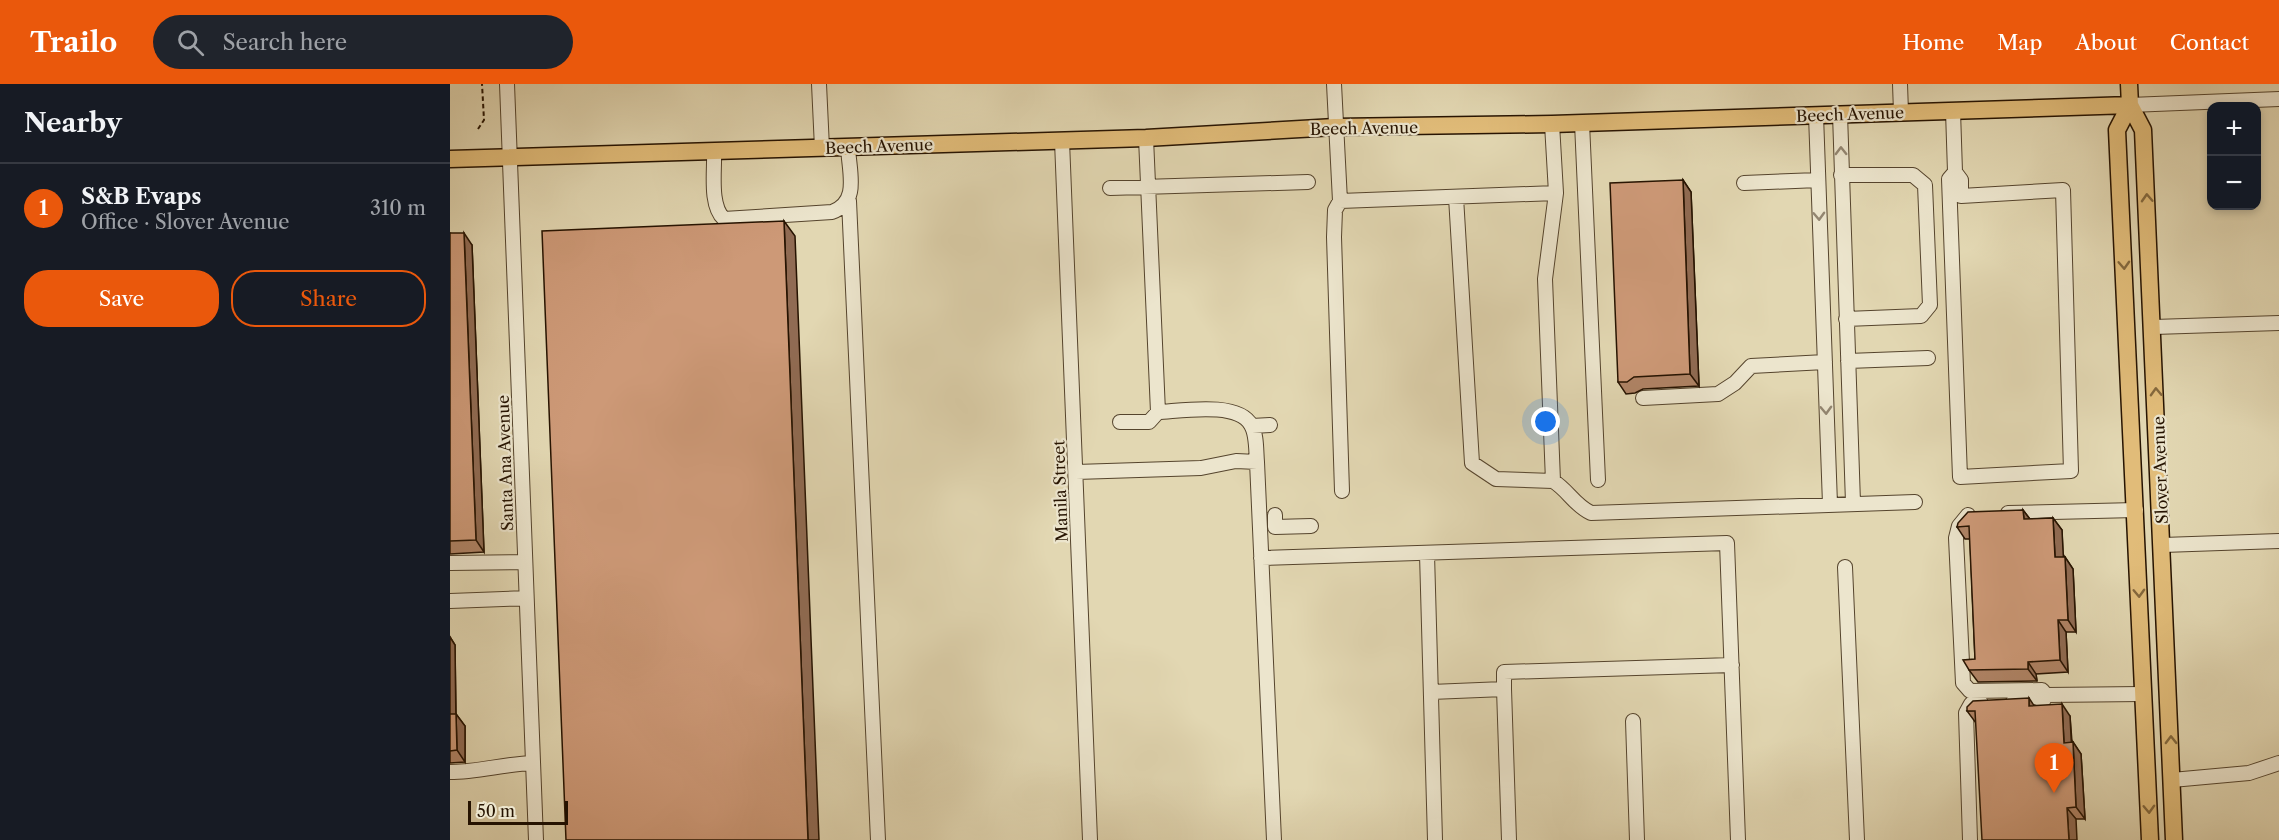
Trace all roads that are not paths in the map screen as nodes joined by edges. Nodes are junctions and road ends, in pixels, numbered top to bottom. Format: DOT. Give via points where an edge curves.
graph roads {
  1 [pos="507,84"];
  2 [pos="819,84"];
  3 [pos="1334,84"];
  4 [pos="1900,84"];
  5 [pos="2128,84"];
  6 [pos="2268,84"];
  7 [pos="2274,99"];
  8 [pos="2130,105"];
  9 [pos="1953,111"];
  10 [pos="1901,112"];
  11 [pos="1840,114"];
  12 [pos="1816,115"];
  13 [pos="1582,123"];
  14 [pos="1552,124"];
  15 [pos="1335,128"];
  16 [pos="1146,138"];
  17 [pos="1062,141"];
  18 [pos="848,147"];
  19 [pos="822,148"];
  20 [pos="714,151"];
  21 [pos="510,157"];
  22 [pos="450,159"];
  23 [pos="1956,172"];
  24 [pos="1841,176"];
  25 [pos="1818,180"];
  26 [pos="1308,182"];
  27 [pos="1744,183"];
  28 [pos="1148,187"];
  29 [pos="1110,188"];
  30 [pos="1556,193"];
  31 [pos="1456,197"];
  32 [pos="849,201"];
  33 [pos="1340,201"];
  34 [pos="1846,319"];
  35 [pos="2279,323"];
  36 [pos="2154,327"];
  37 [pos="1928,358"];
  38 [pos="1848,361"];
  39 [pos="1825,362"];
  40 [pos="1643,398"];
  41 [pos="1158,412"];
  42 [pos="1120,422"];
  43 [pos="1270,425"];
  44 [pos="1252,426"];
  45 [pos="1257,462"];
  46 [pos="1076,472"];
  47 [pos="1598,480"];
  48 [pos="1553,481"];
  49 [pos="1342,491"];
  50 [pos="1915,502"];
  51 [pos="1853,503"];
  52 [pos="1830,504"];
  53 [pos="2136,510"];
  54 [pos="1275,515"];
  55 [pos="1311,526"];
  56 [pos="2279,541"];
  57 [pos="2163,545"];
  58 [pos="1427,554"];
  59 [pos="1261,558"];
  60 [pos="525,561"];
  61 [pos="450,563"];
  62 [pos="1845,567"];
  63 [pos="526,598"];
  64 [pos="450,601"];
  65 [pos="1732,665"];
  66 [pos="1504,689"];
  67 [pos="1431,692"];
  68 [pos="2142,694"];
  69 [pos="2046,695"];
  70 [pos="1633,721"];
  71 [pos="533,763"];
  72 [pos="2279,763"];
  73 [pos="450,772"];
  74 [pos="2172,780"];
  75 [pos="536,840"];
  76 [pos="878,840"];
  77 [pos="1090,840"];
  78 [pos="1274,840"];
  79 [pos="1435,840"];
  80 [pos="1509,840"];
  81 [pos="1637,840"];
  82 [pos="1738,840"];
  83 [pos="1857,840"];
  84 [pos="1970,840"];
  85 [pos="2150,840"];
  86 [pos="2174,840"];
  1 -- 21 [label="street, Santa Ana Avenue"];
  2 -- 19 [label="street"];
  3 -- 15 [label="street"];
  4 -- 10 [label="street"];
  5 -- 8 [label="main road, Slover Avenue"];
  6 -- 7 [label="street"];
  7 -- 8 [label="street, Beech Avenue"];
  8 -- 9 [label="main road, Beech Avenue"];
  36 -- 8 [label="main road, Slover Avenue, one-way" via="2143,130"];
  8 -- 53 [label="main road, Slover Avenue, one-way" via="2117,130"];
  9 -- 10 [label="main road, Beech Avenue"];
  9 -- 23 [label="street"];
  10 -- 11 [label="main road, Beech Avenue"];
  11 -- 12 [label="main road, Beech Avenue"];
  24 -- 11 [label="street, one-way"];
  12 -- 13 [label="main road, Beech Avenue"];
  12 -- 25 [label="street"];
  13 -- 14 [label="main road, Beech Avenue"];
  13 -- 47 [label="street"];
  14 -- 15 [label="main road, Beech Avenue"];
  14 -- 30 [label="street"];
  15 -- 16 [label="main road, Beech Avenue"];
  15 -- 33 [label="street"];
  16 -- 17 [label="main road, Beech Avenue"];
  16 -- 28 [label="street"];
  17 -- 18 [label="main road, Beech Avenue"];
  17 -- 46 [label="street, Manila Street"];
  18 -- 19 [label="main road, Beech Avenue"];
  18 -- 32 [label="street"];
  19 -- 20 [label="main road, Beech Avenue"];
  20 -- 21 [label="main road, Beech Avenue"];
  20 -- 32 [label="street" via="716,203 718,214 724,219 832,212"];
  21 -- 22 [label="main road, Beech Avenue"];
  21 -- 60 [label="street, Santa Ana Avenue"];
  23 -- 23 [label="street" via="1948,179 1960,477 2072,471 2063,190 1961,196 1961,180"];
  24 -- 34 [label="street"];
  24 -- 34 [label="street" via="1913,175 1925,185 1930,305 1922,316"];
  25 -- 27 [label="street"];
  25 -- 39 [label="street, one-way"];
  26 -- 28 [label="street"];
  28 -- 29 [label="street"];
  28 -- 41 [label="street"];
  30 -- 31 [label="street"];
  30 -- 48 [label="street" via="1545,279"];
  31 -- 33 [label="street"];
  31 -- 48 [label="street" via="1472,463 1496,480"];
  32 -- 76 [label="street"];
  33 -- 49 [label="street" via="1335,210 1334,237"];
  34 -- 38 [label="street"];
  35 -- 36 [label="street"];
  57 -- 36 [label="main road, Slover Avenue, one-way"];
  37 -- 38 [label="street"];
  38 -- 51 [label="street"];
  39 -- 40 [label="street" via="1751,366 1718,394"];
  39 -- 52 [label="street, one-way"];
  41 -- 42 [label="street" via="1149,422"];
  41 -- 44 [label="street" via="1221,409 1246,419"];
  43 -- 44 [label="street"];
  44 -- 45 [label="street"];
  45 -- 46 [label="street"];
  45 -- 59 [label="street"];
  46 -- 77 [label="street, Manila Street"];
  48 -- 52 [label="street" via="1591,513"];
  50 -- 51 [label="street"];
  51 -- 52 [label="street"];
  53 -- 68 [label="main road, Slover Avenue, one-way"];
  53 -- 69 [label="street" via="1966,515 1959,526 1956,538 1963,683 1970,691 2042,690"];
  54 -- 55 [label="street" via="1275,527"];
  56 -- 57 [label="street"];
  74 -- 57 [label="main road, Slover Avenue, one-way"];
  58 -- 59 [label="street"];
  58 -- 65 [label="street" via="1727,543"];
  58 -- 67 [label="street"];
  59 -- 78 [label="street"];
  60 -- 61 [label="street"];
  60 -- 63 [label="street, Santa Ana Avenue"];
  62 -- 83 [label="street"];
  63 -- 64 [label="street"];
  63 -- 71 [label="street, Santa Ana Avenue"];
  65 -- 66 [label="street" via="1504,672"];
  65 -- 82 [label="street"];
  66 -- 67 [label="street"];
  66 -- 80 [label="street"];
  67 -- 79 [label="street"];
  68 -- 69 [label="street"];
  68 -- 85 [label="main road, Slover Avenue, one-way"];
  69 -- 84 [label="street" via="2043,701 1971,704 1966,713"];
  70 -- 81 [label="street"];
  71 -- 73 [label="street" via="507,764 479,772"];
  71 -- 75 [label="street, Santa Ana Avenue"];
  72 -- 74 [label="street" via="2249,773"];
  74 -- 86 [label="main road, Slover Avenue"];
}
